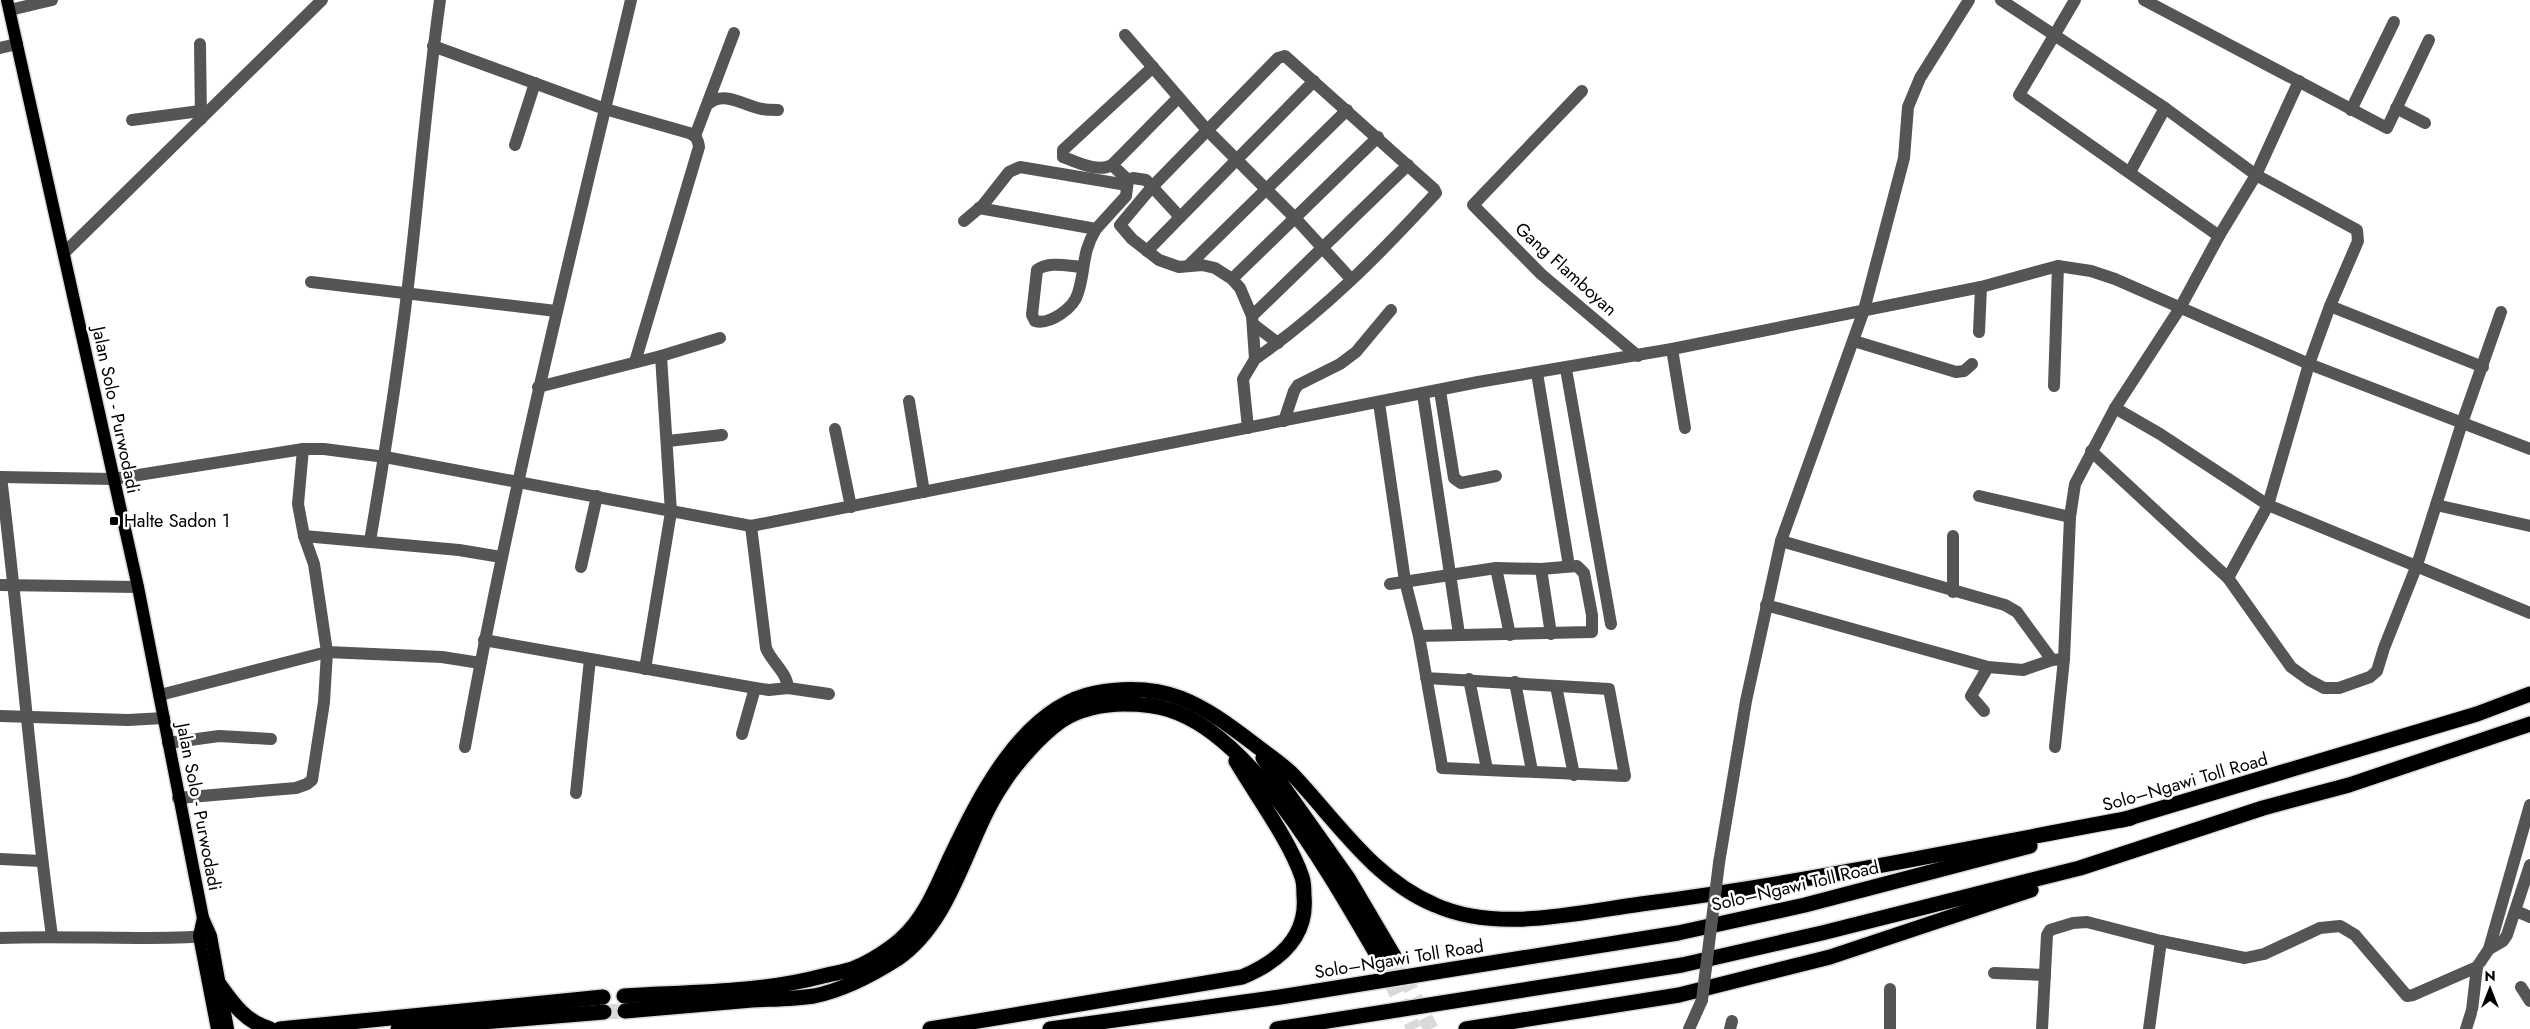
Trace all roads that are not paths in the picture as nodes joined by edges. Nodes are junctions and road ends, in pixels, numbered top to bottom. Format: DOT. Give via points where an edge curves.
graph roads {
  1 [pos="52,0"];
  2 [pos="322,0"];
  3 [pos="440,0"];
  4 [pos="631,0"];
  5 [pos="1969,0"];
  6 [pos="2001,0"];
  7 [pos="2075,0"];
  8 [pos="2144,0"];
  9 [pos="8,5"];
  10 [pos="2394,22"];
  11 [pos="734,33"];
  12 [pos="2054,33"];
  13 [pos="1125,35"];
  14 [pos="2430,40"];
  15 [pos="17,44"];
  16 [pos="200,44"];
  17 [pos="434,46"];
  18 [pos="0,48"];
  19 [pos="1152,67"];
  20 [pos="1314,81"];
  21 [pos="2299,81"];
  22 [pos="535,83"];
  23 [pos="1582,91"];
  24 [pos="1178,98"];
  25 [pos="708,104"];
  26 [pos="2165,108"];
  27 [pos="2396,108"];
  28 [pos="605,109"];
  29 [pos="778,110"];
  30 [pos="1347,110"];
  31 [pos="2351,110"];
  32 [pos="200,115"];
  33 [pos="132,120"];
  34 [pos="2425,123"];
  35 [pos="1207,130"];
  36 [pos="695,136"];
  37 [pos="1378,137"];
  38 [pos="515,144"];
  39 [pos="1236,159"];
  40 [pos="1408,164"];
  41 [pos="1112,165"];
  42 [pos="2130,172"];
  43 [pos="2256,175"];
  44 [pos="1128,182"];
  45 [pos="1151,188"];
  46 [pos="1267,190"];
  47 [pos="979,208"];
  48 [pos="1180,217"];
  49 [pos="1296,219"];
  50 [pos="964,221"];
  51 [pos="1096,229"];
  52 [pos="2219,236"];
  53 [pos="1324,249"];
  54 [pos="1147,251"];
  55 [pos="64,253"];
  56 [pos="1188,266"];
  57 [pos="2058,266"];
  58 [pos="1082,267"];
  59 [pos="1232,279"];
  60 [pos="1351,279"];
  61 [pos="311,282"];
  62 [pos="1980,286"];
  63 [pos="407,292"];
  64 [pos="2330,306"];
  65 [pos="2180,308"];
  66 [pos="1392,310"];
  67 [pos="1864,310"];
  68 [pos="556,311"];
  69 [pos="2501,312"];
  70 [pos="1252,320"];
  71 [pos="1979,332"];
  72 [pos="720,338"];
  73 [pos="1854,341"];
  74 [pos="1278,343"];
  75 [pos="1672,349"];
  76 [pos="661,356"];
  77 [pos="1638,356"];
  78 [pos="1255,359"];
  79 [pos="635,362"];
  80 [pos="1972,364"];
  81 [pos="2310,364"];
  82 [pos="2483,367"];
  83 [pos="1566,369"];
  84 [pos="1537,373"];
  85 [pos="2054,386"];
  86 [pos="538,387"];
  87 [pos="1440,391"];
  88 [pos="1423,394"];
  89 [pos="909,401"];
  90 [pos="1379,403"];
  91 [pos="2115,408"];
  92 [pos="1284,421"];
  93 [pos="2462,423"];
  94 [pos="1248,428"];
  95 [pos="1684,428"];
  96 [pos="835,429"];
  97 [pos="722,435"];
  98 [pos="668,441"];
  99 [pos="303,449"];
  100 [pos="2530,449"];
  101 [pos="2091,451"];
  102 [pos="385,457"];
  103 [pos="1496,476"];
  104 [pos="1,477"];
  105 [pos="113,479"];
  106 [pos="518,481"];
  107 [pos="924,492"];
  108 [pos="596,496"];
  109 [pos="1979,496"];
  110 [pos="2268,505"];
  111 [pos="2436,505"];
  112 [pos="850,507"];
  113 [pos="671,512"];
  114 [pos="2070,517"];
  115 [pos="751,526"];
  116 [pos="2530,526"];
  117 [pos="304,536"];
  118 [pos="1954,536"];
  119 [pos="370,541"];
  120 [pos="1782,541"];
  121 [pos="501,556"];
  122 [pos="1568,560"];
  123 [pos="2417,565"];
  124 [pos="582,567"];
  125 [pos="1496,568"];
  126 [pos="1541,569"];
  127 [pos="1450,574"];
  128 [pos="2228,578"];
  129 [pos="1406,581"];
  130 [pos="1390,584"];
  131 [pos="0,585"];
  132 [pos="15,585"];
  133 [pos="138,587"];
  134 [pos="1953,592"];
  135 [pos="1766,604"];
  136 [pos="2530,613"];
  137 [pos="1610,624"];
  138 [pos="1459,634"];
  139 [pos="1551,634"];
  140 [pos="1510,635"];
  141 [pos="1419,636"];
  142 [pos="484,640"];
  143 [pos="327,652"];
  144 [pos="590,659"];
  145 [pos="2058,660"];
  146 [pos="480,663"];
  147 [pos="1988,667"];
  148 [pos="645,669"];
  149 [pos="1426,678"];
  150 [pos="1469,679"];
  151 [pos="1515,682"];
  152 [pos="1556,686"];
  153 [pos="755,688"];
  154 [pos="788,688"];
  155 [pos="829,694"];
  156 [pos="2530,694"];
  157 [pos="160,695"];
  158 [pos="1984,711"];
  159 [pos="0,716"];
  160 [pos="28,718"];
  161 [pos="164,718"];
  162 [pos="2530,724"];
  163 [pos="742,734"];
  164 [pos="271,739"];
  165 [pos="168,743"];
  166 [pos="1252,743"];
  167 [pos="465,747"];
  168 [pos="1227,747"];
  169 [pos="2055,747"];
  170 [pos="1487,769"];
  171 [pos="1532,771"];
  172 [pos="1574,775"];
  173 [pos="576,793"];
  174 [pos="178,798"];
  175 [pos="2530,805"];
  176 [pos="2131,818"];
  177 [pos="0,859"];
  178 [pos="41,861"];
  179 [pos="2530,865"];
  180 [pos="2080,868"];
  181 [pos="2516,911"];
  182 [pos="2530,917"];
  183 [pos="52,936"];
  184 [pos="205,936"];
  185 [pos="0,938"];
  186 [pos="2161,941"];
  187 [pos="2489,949"];
  188 [pos="2477,967"];
  189 [pos="213,973"];
  190 [pos="1994,973"];
  191 [pos="2046,975"];
  192 [pos="2521,987"];
  193 [pos="1890,989"];
  194 [pos="2530,1002"];
  195 [pos="217,1029"];
  196 [pos="228,1029"];
  197 [pos="270,1029"];
  198 [pos="280,1029"];
  199 [pos="398,1029"];
  200 [pos="930,1029"];
  201 [pos="1050,1029"];
  202 [pos="1277,1029"];
  203 [pos="1466,1029"];
  204 [pos="1689,1029"];
  205 [pos="1890,1029"];
  206 [pos="2042,1029"];
  207 [pos="2149,1029"];
  208 [pos="2466,1029"];
  1 -- 9 [label="street"];
  2 -- 32 [label="street"];
  3 -- 17 [label="street"];
  4 -- 28 [label="street"];
  5 -- 67 [label="street" via="1920,78 1908,107 1904,158"];
  6 -- 12 [label="street"];
  7 -- 12 [label="street"];
  8 -- 21 [label="street"];
  9 -- 15 [label="main road, Jalan Solo - Purwodadi"];
  10 -- 31 [label="street"];
  11 -- 25 [label="street"];
  12 -- 26 [label="street"];
  12 -- 42 [label="street" via="2019,95"];
  13 -- 19 [label="street"];
  14 -- 27 [label="street"];
  15 -- 18 [label="street"];
  15 -- 55 [label="main road, Jalan Solo - Purwodadi"];
  16 -- 32 [label="street"];
  17 -- 22 [label="street"];
  17 -- 63 [label="street"];
  19 -- 24 [label="street"];
  19 -- 41 [label="street" via="1064,150 1064,157 1081,164 1103,168"];
  20 -- 30 [label="street"];
  20 -- 35 [label="street" via="1290,58 1281,56"];
  20 -- 39 [label="street"];
  21 -- 31 [label="street"];
  21 -- 43 [label="street"];
  22 -- 28 [label="street"];
  22 -- 38 [label="street"];
  23 -- 77 [label="street, Gang Flamboyan" via="1473,205 1541,274"];
  24 -- 35 [label="street"];
  24 -- 41 [label="street"];
  25 -- 29 [label="street" via="725,98 762,109"];
  25 -- 36 [label="street"];
  26 -- 42 [label="street"];
  26 -- 43 [label="street"];
  27 -- 31 [label="street" via="2387,128"];
  27 -- 34 [label="street"];
  28 -- 36 [label="street"];
  28 -- 68 [label="street"];
  30 -- 37 [label="street"];
  30 -- 46 [label="street"];
  32 -- 33 [label="street"];
  32 -- 55 [label="street"];
  35 -- 39 [label="street"];
  35 -- 45 [label="street"];
  36 -- 79 [label="street" via="699,147"];
  37 -- 40 [label="street"];
  37 -- 49 [label="street"];
  39 -- 46 [label="street"];
  39 -- 48 [label="street"];
  40 -- 53 [label="street"];
  40 -- 60 [label="street" via="1436,194"];
  41 -- 44 [label="street"];
  42 -- 52 [label="street"];
  43 -- 52 [label="street"];
  43 -- 64 [label="street" via="2357,230 2358,241"];
  44 -- 45 [label="street" via="1139,178 1146,180"];
  44 -- 47 [label="street" via="1020,167 1009,172"];
  44 -- 51 [label="street" via="1126,196"];
  45 -- 48 [label="street"];
  45 -- 54 [label="street" via="1120,225"];
  46 -- 49 [label="street"];
  46 -- 56 [label="street"];
  47 -- 50 [label="street"];
  47 -- 51 [label="street"];
  48 -- 54 [label="street"];
  49 -- 53 [label="street"];
  49 -- 59 [label="street"];
  51 -- 58 [label="street" via="1087,245"];
  52 -- 65 [label="street"];
  53 -- 60 [label="street"];
  53 -- 70 [label="street"];
  54 -- 56 [label="street" via="1166,263"];
  55 -- 105 [label="main road, Jalan Solo - Purwodadi"];
  56 -- 59 [label="street" via="1215,268"];
  57 -- 62 [label="street"];
  57 -- 65 [label="street" via="2092,271"];
  57 -- 85 [label="street"];
  58 -- 58 [label="street" via="1078,295 1072,303 1050,321 1035,321 1032,315 1037,270 1049,265"];
  59 -- 70 [label="street" via="1246,298"];
  60 -- 74 [label="street"];
  61 -- 63 [label="street"];
  62 -- 67 [label="street"];
  62 -- 71 [label="street"];
  63 -- 68 [label="street"];
  63 -- 102 [label="street"];
  64 -- 81 [label="street"];
  64 -- 82 [label="street"];
  65 -- 81 [label="street"];
  65 -- 91 [label="street"];
  66 -- 92 [label="street" via="1356,352 1340,364 1298,384"];
  67 -- 73 [label="street"];
  67 -- 75 [label="street"];
  68 -- 86 [label="street"];
  69 -- 82 [label="street"];
  70 -- 74 [label="street"];
  70 -- 78 [label="street"];
  72 -- 76 [label="street"];
  73 -- 80 [label="street" via="1961,373"];
  73 -- 120 [label="street"];
  74 -- 78 [label="street"];
  75 -- 77 [label="street"];
  75 -- 95 [label="street"];
  76 -- 79 [label="street"];
  76 -- 98 [label="street"];
  77 -- 83 [label="street"];
  78 -- 94 [label="street" via="1244,379"];
  79 -- 86 [label="street"];
  81 -- 93 [label="street"];
  81 -- 110 [label="street"];
  82 -- 93 [label="street"];
  83 -- 84 [label="street"];
  83 -- 137 [label="street"];
  84 -- 87 [label="street"];
  84 -- 122 [label="street"];
  86 -- 106 [label="street"];
  87 -- 88 [label="street"];
  87 -- 103 [label="street" via="1454,478 1462,482"];
  88 -- 90 [label="street"];
  88 -- 127 [label="street"];
  89 -- 107 [label="street"];
  90 -- 92 [label="street"];
  90 -- 129 [label="street"];
  91 -- 101 [label="street"];
  91 -- 110 [label="street"];
  92 -- 94 [label="street"];
  93 -- 100 [label="street"];
  93 -- 111 [label="street"];
  94 -- 107 [label="street"];
  96 -- 112 [label="street"];
  97 -- 98 [label="street"];
  98 -- 113 [label="street"];
  99 -- 102 [label="street" via="324,448"];
  99 -- 105 [label="street"];
  99 -- 117 [label="street" via="298,504"];
  101 -- 114 [label="street" via="2075,484"];
  101 -- 128 [label="street"];
  102 -- 106 [label="street"];
  102 -- 119 [label="street"];
  104 -- 105 [label="street"];
  104 -- 132 [label="street"];
  105 -- 133 [label="main road, Jalan Solo - Purwodadi"];
  106 -- 108 [label="street"];
  106 -- 121 [label="street"];
  107 -- 112 [label="street"];
  108 -- 113 [label="street"];
  108 -- 124 [label="street"];
  109 -- 114 [label="street"];
  110 -- 123 [label="street"];
  110 -- 128 [label="street"];
  111 -- 116 [label="street"];
  111 -- 123 [label="street"];
  112 -- 115 [label="street"];
  113 -- 115 [label="street"];
  113 -- 148 [label="street"];
  114 -- 145 [label="street"];
  115 -- 154 [label="street" via="766,648 770,659 786,676"];
  117 -- 119 [label="street"];
  117 -- 143 [label="street" via="314,564"];
  118 -- 134 [label="street"];
  119 -- 121 [label="street"];
  120 -- 134 [label="street"];
  120 -- 135 [label="street"];
  121 -- 142 [label="street"];
  123 -- 128 [label="street" via="2377,671 2370,678 2335,689 2324,688 2291,667"];
  123 -- 136 [label="street"];
  125 -- 126 [label="street"];
  125 -- 127 [label="street"];
  125 -- 140 [label="street"];
  126 -- 139 [label="street"];
  126 -- 139 [label="street" via="1573,566 1581,569 1592,614 1592,632"];
  127 -- 129 [label="street"];
  127 -- 138 [label="street"];
  129 -- 130 [label="street"];
  129 -- 141 [label="street"];
  131 -- 132 [label="street"];
  132 -- 133 [label="street"];
  132 -- 160 [label="street"];
  133 -- 157 [label="main road, Jalan Solo - Purwodadi"];
  134 -- 145 [label="street" via="2005,605 2017,612"];
  135 -- 147 [label="street"];
  135 -- 204 [label="street, bridge" via="1719,863 1702,1000"];
  138 -- 140 [label="street"];
  138 -- 141 [label="street"];
  139 -- 140 [label="street"];
  141 -- 149 [label="street"];
  142 -- 144 [label="street"];
  142 -- 146 [label="street"];
  143 -- 146 [label="street"];
  143 -- 157 [label="street"];
  143 -- 174 [label="street" via="324,702 310,782 296,788"];
  144 -- 148 [label="street"];
  144 -- 173 [label="street"];
  145 -- 147 [label="street" via="2022,670"];
  145 -- 169 [label="street"];
  146 -- 167 [label="street"];
  147 -- 158 [label="street" via="1971,696"];
  148 -- 153 [label="street"];
  149 -- 150 [label="street"];
  149 -- 170 [label="street" via="1442,768"];
  150 -- 151 [label="street"];
  150 -- 170 [label="street"];
  151 -- 152 [label="street"];
  151 -- 171 [label="street"];
  152 -- 172 [label="street"];
  152 -- 172 [label="street" via="1610,691 1625,776"];
  153 -- 154 [label="street"];
  153 -- 163 [label="street"];
  154 -- 155 [label="street"];
  156 -- 176 [label="highway, Solo–Ngawi Toll Road" via="2477,714"];
  157 -- 161 [label="main road, Jalan Solo - Purwodadi"];
  159 -- 160 [label="street"];
  160 -- 161 [label="street"];
  160 -- 178 [label="street"];
  161 -- 165 [label="main road, Jalan Solo - Purwodadi"];
  162 -- 180 [label="highway" via="2349,785 2263,808"];
  164 -- 165 [label="street" via="219,736"];
  165 -- 174 [label="main road, Jalan Solo - Purwodadi"];
  166 -- 168 [label="highway" via="1348,878 1387,958 1257,774"];
  166 -- 168 [label="highway" via="1209,710 1168,692 1130,690 1093,694 1072,701 1026,733 993,777 928,906 902,939 856,967 786,986 624,1003 814,996 860,981 900,957 926,930 949,895 1000,786 1021,759 1061,720 1112,704 1162,708 1216,735"];
  166 -- 176 [label="highway" via="1291,772 1380,870 1410,893 1463,916 1486,918 1536,918 1745,890"];
  168 -- 200 [label="highway" via="1293,856 1303,879 1306,911 1298,935 1286,951 1264,968 1242,977"];
  170 -- 171 [label="street"];
  171 -- 172 [label="street"];
  174 -- 184 [label="main road, Jalan Solo - Purwodadi"];
  175 -- 187 [label="street"];
  176 -- 201 [label="highway, Solo–Ngawi Toll Road" via="1814,902 1678,933 1280,997"];
  177 -- 178 [label="street"];
  178 -- 183 [label="street"];
  179 -- 181 [label="street"];
  180 -- 202 [label="highway" via="1682,965"];
  180 -- 203 [label="highway" via="2031,890 1830,957 1679,995"];
  181 -- 182 [label="street"];
  181 -- 187 [label="street" via="2505,939"];
  183 -- 184 [label="street" via="132,939"];
  183 -- 185 [label="street"];
  184 -- 189 [label="main road, Jalan Solo - Purwodadi"];
  186 -- 188 [label="street" via="2252,958 2320,928 2340,926 2355,935 2407,996"];
  186 -- 191 [label="street" via="2096,924 2073,923 2048,932"];
  186 -- 207 [label="street"];
  187 -- 188 [label="street"];
  188 -- 208 [label="street" via="2472,1010"];
  189 -- 195 [label="main road, Jalan Solo - Purwodadi"];
  189 -- 196 [label="main road, Jalan Solo - Purwodadi"];
  189 -- 197 [label="highway" via="244,1017"];
  190 -- 191 [label="street"];
  191 -- 206 [label="street"];
  192 -- 194 [label="street"];
  193 -- 205 [label="street"];
  198 -- 199 [label="highway" via="603,1005"];
}
